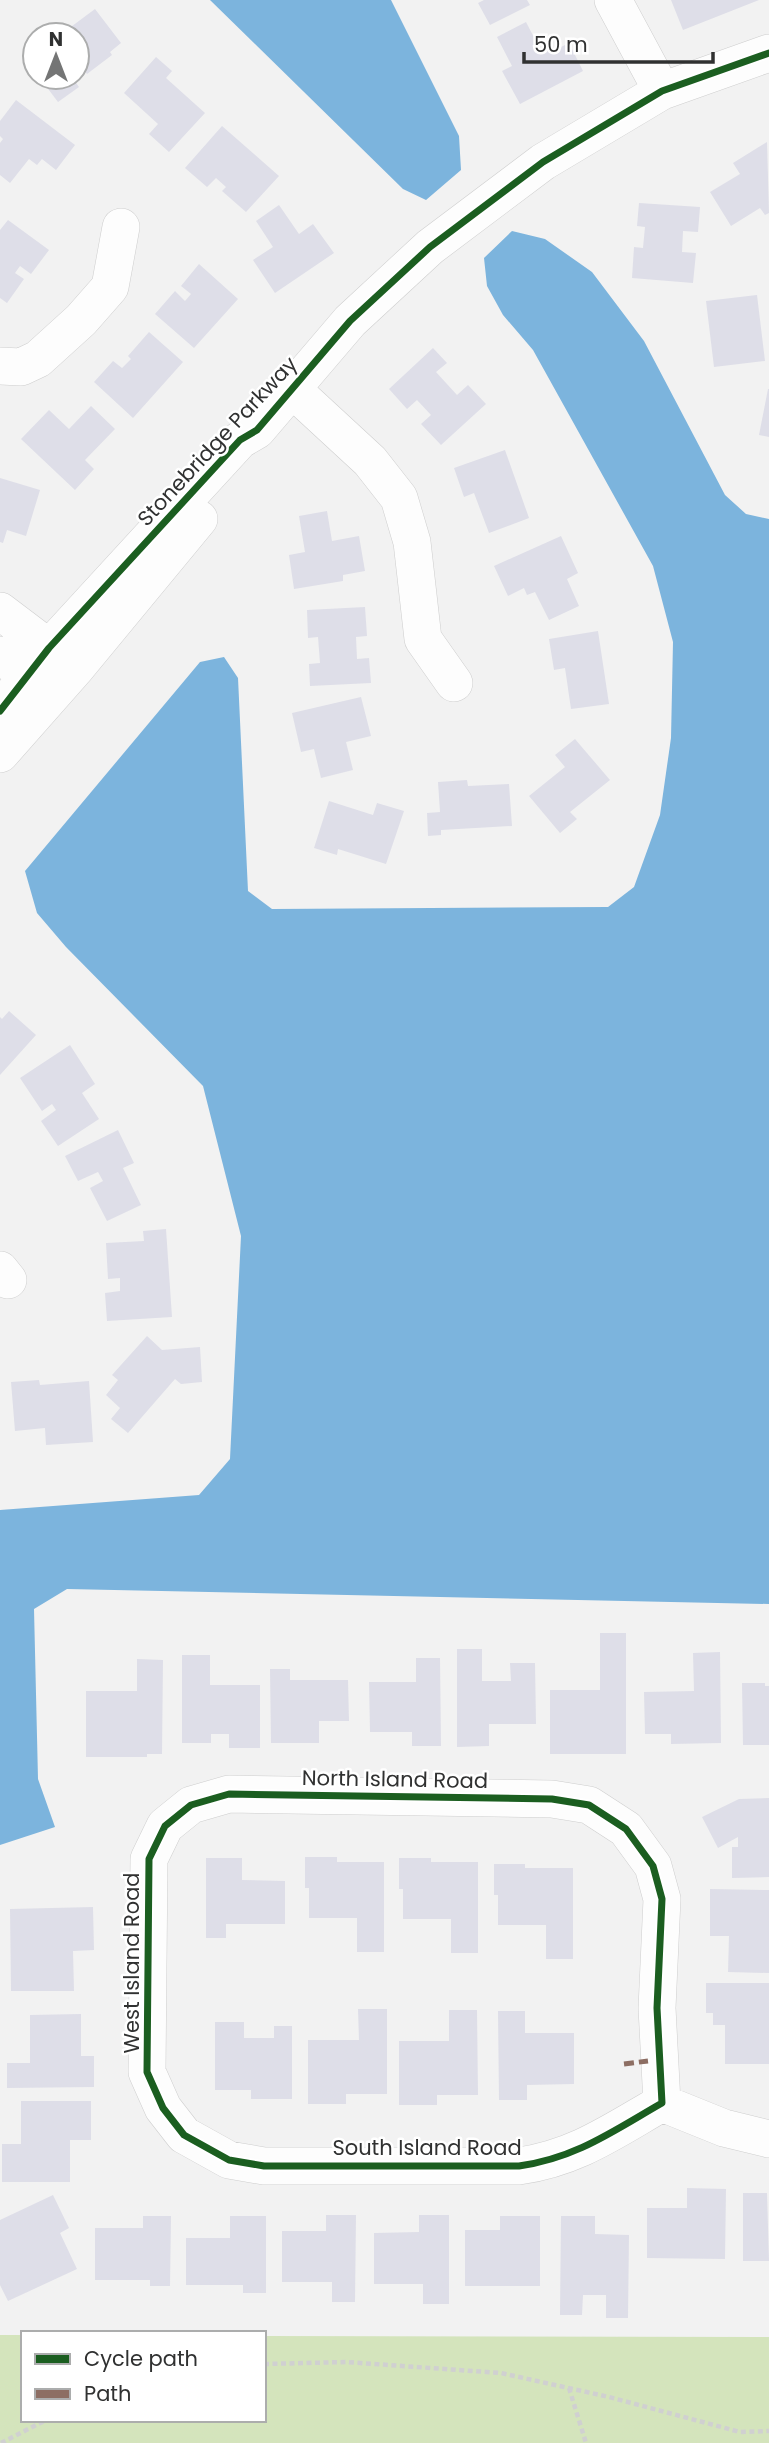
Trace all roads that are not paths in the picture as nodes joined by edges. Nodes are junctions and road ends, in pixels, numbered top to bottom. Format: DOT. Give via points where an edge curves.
graph roads {
  1 [pos="614,0"];
  2 [pos="769,53"];
  3 [pos="662,91"];
  4 [pos="121,227"];
  5 [pos="0,366"];
  6 [pos="292,389"];
  7 [pos="0,611"];
  8 [pos="41,668"];
  9 [pos="454,683"];
  10 [pos="0,711"];
  11 [pos="0,754"];
  12 [pos="165,1826"];
  13 [pos="662,2104"];
  14 [pos="184,2135"];
  15 [pos="769,2139"];
  1 -- 3 [label="street"];
  2 -- 3 [label="street, Stonebridge Parkway"];
  3 -- 6 [label="street, Stonebridge Parkway" via="543,162 430,247 350,321"];
  4 -- 5 [label="street" via="110,287 38,359 21,367"];
  6 -- 8 [label="street, Stonebridge Parkway" via="257,429 255,450"];
  6 -- 9 [label="street" via="370,461 399,498 412,542 423,639"];
  7 -- 8 [label="street"];
  8 -- 10 [label="street, Stonebridge Parkway"];
  8 -- 11 [label="street, Stonebridge Parkway"];
  12 -- 13 [label="street, North Island Road" via="191,1805 229,1794 552,1799 589,1805 626,1829 653,1866 662,1899 657,2008"];
  12 -- 14 [label="street, West Island Road" via="149,1859 147,2072 163,2108"];
  13 -- 14 [label="street, South Island Road" via="577,2151 519,2166 264,2166 229,2160"];
  13 -- 15 [label="street" via="724,2128"];
}
